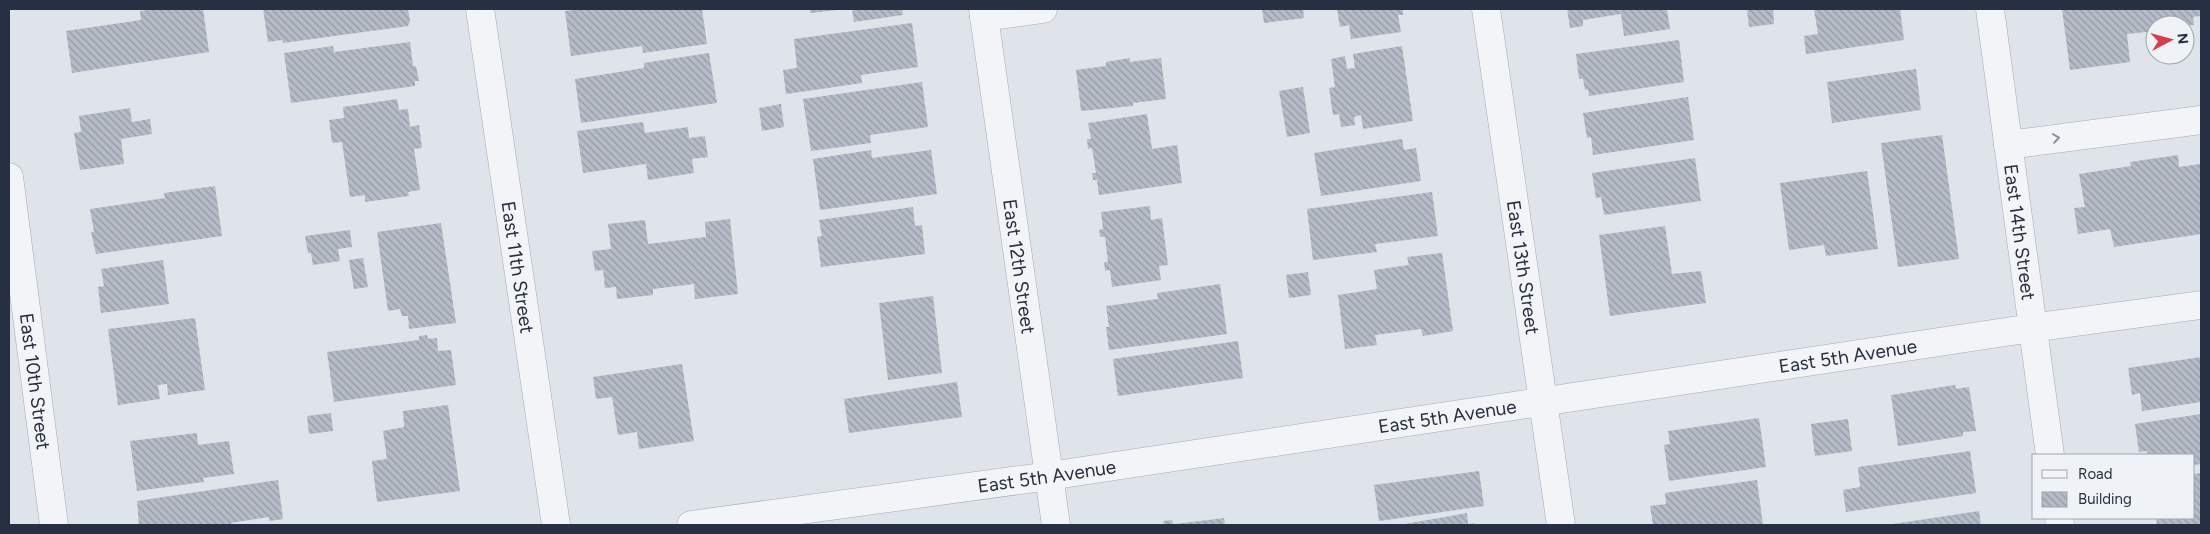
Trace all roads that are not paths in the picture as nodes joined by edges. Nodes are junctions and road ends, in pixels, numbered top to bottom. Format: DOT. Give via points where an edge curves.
graph roads {
  1 [pos="480,9"];
  2 [pos="1043,9"];
  3 [pos="1486,9"];
  4 [pos="1990,9"];
  5 [pos="984,13"];
  6 [pos="2201,120"];
  7 [pos="2008,145"];
  8 [pos="9,177"];
  9 [pos="2201,305"];
  10 [pos="2032,328"];
  11 [pos="1544,402"];
  12 [pos="2050,454"];
  13 [pos="1049,476"];
  14 [pos="54,525"];
  15 [pos="556,525"];
  16 [pos="691,525"];
  17 [pos="1056,525"];
  18 [pos="1561,525"];
  1 -- 15 [label="street, East 11th Street"];
  2 -- 5 [label="street"];
  3 -- 11 [label="street, East 13th Street"];
  4 -- 7 [label="street, East 14th Street"];
  5 -- 13 [label="street, East 12th Street"];
  7 -- 6 [label="street, one-way"];
  7 -- 10 [label="street, East 14th Street"];
  8 -- 14 [label="street, East 10th Street"];
  9 -- 10 [label="street, East 5th Avenue"];
  10 -- 11 [label="street, East 5th Avenue"];
  10 -- 12 [label="street, East 14th Street"];
  11 -- 13 [label="street, East 5th Avenue"];
  11 -- 18 [label="street, East 13th Street"];
  13 -- 16 [label="street, East 5th Avenue"];
  13 -- 17 [label="street, East 12th Street"];
}
